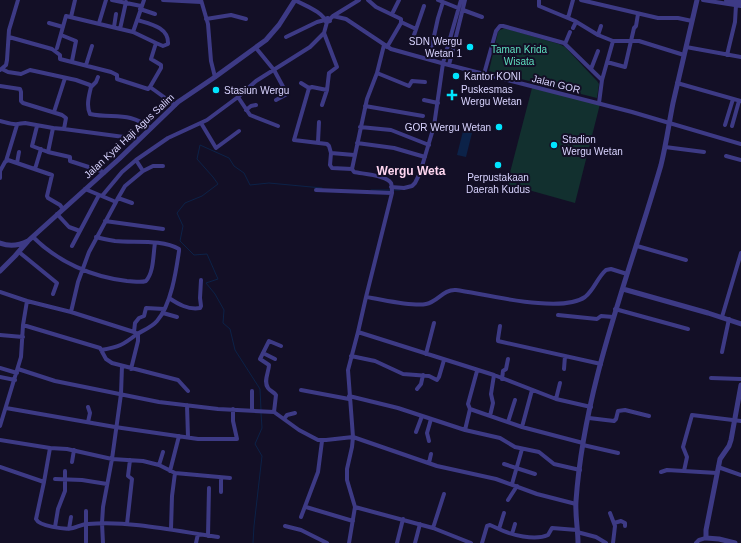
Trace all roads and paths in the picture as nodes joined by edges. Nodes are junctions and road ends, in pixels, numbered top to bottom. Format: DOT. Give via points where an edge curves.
graph roads {
  1 [pos="18,0"];
  2 [pos="75,0"];
  3 [pos="106,0"];
  4 [pos="112,0"];
  5 [pos="144,0"];
  6 [pos="163,0"];
  7 [pos="295,0"];
  8 [pos="359,0"];
  9 [pos="368,0"];
  10 [pos="399,0"];
  11 [pos="438,0"];
  12 [pos="461,0"];
  13 [pos="465,0"];
  14 [pos="539,0"];
  15 [pos="573,0"];
  16 [pos="581,0"];
  17 [pos="698,0"];
  18 [pos="703,0"];
  19 [pos="726,0"];
  20 [pos="201,1"];
  21 [pos="126,2"];
  22 [pos="443,2"];
  23 [pos="741,2"];
  24 [pos="424,6"];
  25 [pos="739,6"];
  26 [pos="141,7"];
  27 [pos="461,9"];
  28 [pos="116,14"];
  29 [pos="155,14"];
  30 [pos="392,14"];
  31 [pos="638,14"];
  32 [pos="71,17"];
  33 [pos="482,17"];
  34 [pos="568,18"];
  35 [pos="328,19"];
  36 [pos="137,20"];
  37 [pos="206,20"];
  38 [pos="246,20"];
  39 [pos="692,21"];
  40 [pos="401,22"];
  41 [pos="576,22"];
  42 [pos="49,23"];
  43 [pos="99,23"];
  44 [pos="601,26"];
  45 [pos="63,27"];
  46 [pos="114,27"];
  47 [pos="120,28"];
  48 [pos="416,29"];
  49 [pos="132,32"];
  50 [pos="324,33"];
  51 [pos="60,35"];
  52 [pos="414,35"];
  53 [pos="598,35"];
  54 [pos="9,37"];
  55 [pos="286,37"];
  56 [pos="632,40"];
  57 [pos="613,41"];
  58 [pos="156,43"];
  59 [pos="565,44"];
  60 [pos="92,46"];
  61 [pos="386,46"];
  62 [pos="686,47"];
  63 [pos="57,48"];
  64 [pos="256,48"];
  65 [pos="598,52"];
  66 [pos="684,55"];
  67 [pos="727,55"];
  68 [pos="741,57"];
  69 [pos="429,59"];
  70 [pos="72,62"];
  71 [pos="607,62"];
  72 [pos="445,64"];
  73 [pos="86,65"];
  74 [pos="1,69"];
  75 [pos="591,69"];
  76 [pos="274,70"];
  77 [pos="377,73"];
  78 [pos="484,74"];
  79 [pos="98,77"];
  80 [pos="215,77"];
  81 [pos="65,78"];
  82 [pos="602,80"];
  83 [pos="425,82"];
  84 [pos="301,83"];
  85 [pos="677,83"];
  86 [pos="0,86"];
  87 [pos="91,87"];
  88 [pos="150,87"];
  89 [pos="309,88"];
  90 [pos="327,90"];
  91 [pos="238,98"];
  92 [pos="733,99"];
  93 [pos="276,100"];
  94 [pos="424,100"];
  95 [pos="740,100"];
  96 [pos="438,102"];
  97 [pos="599,103"];
  98 [pos="175,105"];
  99 [pos="256,105"];
  100 [pos="322,106"];
  101 [pos="365,106"];
  102 [pos="246,110"];
  103 [pos="54,112"];
  104 [pos="423,116"];
  105 [pos="0,121"];
  106 [pos="319,122"];
  107 [pos="669,122"];
  108 [pos="201,123"];
  109 [pos="17,125"];
  110 [pos="725,125"];
  111 [pos="37,126"];
  112 [pos="278,126"];
  113 [pos="732,126"];
  114 [pos="360,127"];
  115 [pos="53,128"];
  116 [pos="150,128"];
  117 [pos="64,129"];
  118 [pos="239,131"];
  119 [pos="139,139"];
  120 [pos="318,142"];
  121 [pos="357,143"];
  122 [pos="741,144"];
  123 [pos="429,145"];
  124 [pos="665,147"];
  125 [pos="41,149"];
  126 [pos="19,152"];
  127 [pos="48,152"];
  128 [pos="704,152"];
  129 [pos="331,153"];
  130 [pos="354,155"];
  131 [pos="726,156"];
  132 [pos="425,157"];
  133 [pos="6,160"];
  134 [pos="136,160"];
  135 [pos="741,160"];
  136 [pos="17,163"];
  137 [pos="163,166"];
  138 [pos="34,169"];
  139 [pos="352,169"];
  140 [pos="143,170"];
  141 [pos="0,171"];
  142 [pos="104,173"];
  143 [pos="0,178"];
  144 [pos="85,189"];
  145 [pos="316,190"];
  146 [pos="392,190"];
  147 [pos="101,195"];
  148 [pos="117,200"];
  149 [pos="132,203"];
  150 [pos="63,209"];
  151 [pos="57,214"];
  152 [pos="105,221"];
  153 [pos="163,229"];
  154 [pos="80,231"];
  155 [pos="96,237"];
  156 [pos="31,239"];
  157 [pos="0,243"];
  158 [pos="155,243"];
  159 [pos="72,246"];
  160 [pos="637,246"];
  161 [pos="19,252"];
  162 [pos="741,253"];
  163 [pos="686,260"];
  164 [pos="83,269"];
  165 [pos="0,271"];
  166 [pos="627,274"];
  167 [pos="201,280"];
  168 [pos="623,289"];
  169 [pos="0,292"];
  170 [pos="53,294"];
  171 [pos="366,297"];
  172 [pos="169,298"];
  173 [pos="27,301"];
  174 [pos="616,309"];
  175 [pos="163,311"];
  176 [pos="71,312"];
  177 [pos="558,315"];
  178 [pos="177,317"];
  179 [pos="613,317"];
  180 [pos="722,317"];
  181 [pos="729,319"];
  182 [pos="740,322"];
  183 [pos="434,323"];
  184 [pos="23,325"];
  185 [pos="500,326"];
  186 [pos="688,329"];
  187 [pos="358,332"];
  188 [pos="136,333"];
  189 [pos="0,335"];
  190 [pos="23,337"];
  191 [pos="281,346"];
  192 [pos="101,350"];
  193 [pos="722,352"];
  194 [pos="263,353"];
  195 [pos="426,354"];
  196 [pos="351,356"];
  197 [pos="565,356"];
  198 [pos="275,359"];
  199 [pos="444,360"];
  200 [pos="508,360"];
  201 [pos="601,364"];
  202 [pos="122,366"];
  203 [pos="0,368"];
  204 [pos="131,368"];
  205 [pos="564,369"];
  206 [pos="17,371"];
  207 [pos="477,371"];
  208 [pos="423,375"];
  209 [pos="494,376"];
  210 [pos="0,377"];
  211 [pos="711,378"];
  212 [pos="502,379"];
  213 [pos="741,379"];
  214 [pos="15,380"];
  215 [pos="560,383"];
  216 [pos="741,386"];
  217 [pos="417,389"];
  218 [pos="252,390"];
  219 [pos="302,390"];
  220 [pos="532,390"];
  221 [pos="188,391"];
  222 [pos="121,394"];
  223 [pos="349,397"];
  224 [pos="556,399"];
  225 [pos="515,400"];
  226 [pos="187,405"];
  227 [pos="88,407"];
  228 [pos="6,408"];
  229 [pos="591,408"];
  230 [pos="233,409"];
  231 [pos="470,409"];
  232 [pos="254,410"];
  233 [pos="274,412"];
  234 [pos="295,413"];
  235 [pos="422,416"];
  236 [pos="490,416"];
  237 [pos="649,416"];
  238 [pos="588,418"];
  239 [pos="284,419"];
  240 [pos="431,419"];
  241 [pos="734,420"];
  242 [pos="741,421"];
  243 [pos="88,422"];
  244 [pos="508,422"];
  245 [pos="0,426"];
  246 [pos="115,427"];
  247 [pos="522,427"];
  248 [pos="465,430"];
  249 [pos="416,432"];
  250 [pos="179,436"];
  251 [pos="188,437"];
  252 [pos="353,437"];
  253 [pos="0,440"];
  254 [pos="322,441"];
  255 [pos="429,441"];
  256 [pos="583,444"];
  257 [pos="50,448"];
  258 [pos="522,449"];
  259 [pos="74,450"];
  260 [pos="163,452"];
  261 [pos="618,453"];
  262 [pos="431,454"];
  263 [pos="112,459"];
  264 [pos="130,460"];
  265 [pos="72,462"];
  266 [pos="429,463"];
  267 [pos="504,464"];
  268 [pos="159,465"];
  269 [pos="0,467"];
  270 [pos="718,467"];
  271 [pos="517,468"];
  272 [pos="170,470"];
  273 [pos="580,470"];
  274 [pos="65,471"];
  275 [pos="684,471"];
  276 [pos="661,472"];
  277 [pos="175,473"];
  278 [pos="717,473"];
  279 [pos="535,474"];
  280 [pos="741,475"];
  281 [pos="221,478"];
  282 [pos="230,478"];
  283 [pos="55,479"];
  284 [pos="65,480"];
  285 [pos="44,482"];
  286 [pos="107,484"];
  287 [pos="512,484"];
  288 [pos="517,486"];
  289 [pos="209,488"];
  290 [pos="221,492"];
  291 [pos="444,494"];
  292 [pos="508,500"];
  293 [pos="576,504"];
  294 [pos="306,507"];
  295 [pos="355,507"];
  296 [pos="86,511"];
  297 [pos="504,513"];
  298 [pos="610,513"];
  299 [pos="71,517"];
  300 [pos="301,518"];
  301 [pos="403,519"];
  302 [pos="353,520"];
  303 [pos="102,523"];
  304 [pos="614,523"];
  305 [pos="87,524"];
  306 [pos="128,524"];
  307 [pos="420,524"];
  308 [pos="515,524"];
  309 [pos="285,526"];
  310 [pos="625,526"];
  311 [pos="55,527"];
  312 [pos="433,528"];
  313 [pos="69,529"];
  314 [pos="171,529"];
  315 [pos="499,529"];
  316 [pos="577,531"];
  317 [pos="198,534"];
  318 [pos="512,534"];
  319 [pos="208,536"];
  320 [pos="218,537"];
  321 [pos="459,538"];
  322 [pos="706,538"];
  323 [pos="86,542"];
  324 [pos="103,543"];
  325 [pos="196,543"];
  326 [pos="328,543"];
  327 [pos="349,543"];
  328 [pos="396,543"];
  329 [pos="415,543"];
  330 [pos="457,543"];
  331 [pos="471,543"];
  332 [pos="482,543"];
  333 [pos="578,543"];
  334 [pos="606,543"];
  335 [pos="613,543"];
  336 [pos="696,543"];
  337 [pos="735,543"];
  1 -- 54 [label="street"];
  2 -- 32 [label="street"];
  3 -- 43 [label="street"];
  4 -- 21 [label="street"];
  5 -- 26 [label="street"];
  6 -- 20 [label="street"];
  7 -- 35 [label="street, Jalan GOR"];
  7 -- 64 [label="street, Jalan Kyai Haji Agus Salim" via="271,35"];
  8 -- 35 [label="street"];
  9 -- 30 [label="street" via="376,7"];
  10 -- 30 [label="street"];
  11 -- 22 [label="street"];
  12 -- 27 [label="street"];
  13 -- 27 [label="street"];
  14 -- 34 [label="street" via="539,6"];
  15 -- 34 [label="street"];
  16 -- 31 [label="street"];
  17 -- 39 [label="street"];
  18 -- 25 [label="street"];
  19 -- 23 [label="street"];
  20 -- 37 [label="street"];
  21 -- 26 [label="street"];
  21 -- 47 [label="street"];
  22 -- 27 [label="street"];
  22 -- 69 [label="street"];
  24 -- 48 [label="street"];
  25 -- 67 [label="street"];
  26 -- 29 [label="street"];
  26 -- 36 [label="street"];
  27 -- 33 [label="street"];
  27 -- 72 [label="street"];
  27 -- 72 [label="street"];
  28 -- 46 [label="street"];
  30 -- 40 [label="street" via="400,18"];
  31 -- 39 [label="street"];
  31 -- 56 [label="street"];
  32 -- 43 [label="street"];
  32 -- 45 [label="street" via="66,16"];
  34 -- 41 [label="street"];
  35 -- 50 [label="street"];
  35 -- 55 [label="street"];
  35 -- 61 [label="street, Jalan GOR" via="346,19"];
  36 -- 49 [label="street"];
  36 -- 58 [label="street" via="152,24 166,32 168,44 163,46"];
  37 -- 38 [label="street" via="231,15"];
  37 -- 80 [label="street"];
  39 -- 62 [label="street"];
  40 -- 48 [label="street"];
  40 -- 61 [label="street"];
  41 -- 53 [label="street"];
  41 -- 59 [label="street"];
  42 -- 45 [label="street"];
  43 -- 46 [label="street"];
  44 -- 53 [label="street"];
  45 -- 51 [label="street"];
  46 -- 47 [label="street"];
  47 -- 49 [label="street"];
  48 -- 52 [label="street"];
  49 -- 58 [label="street"];
  50 -- 76 [label="street" via="310,46"];
  50 -- 90 [label="street" via="337,67 329,73"];
  51 -- 63 [label="street"];
  51 -- 70 [label="street" via="76,41"];
  53 -- 57 [label="street"];
  54 -- 70 [label="street" via="52,49 60,55 60,59"];
  54 -- 74 [label="street" via="6,65"];
  56 -- 57 [label="street"];
  56 -- 66 [label="street"];
  56 -- 71 [label="street" via="625,68"];
  57 -- 71 [label="street"];
  58 -- 88 [label="street" via="151,59 161,68"];
  59 -- 75 [label="street"];
  59 -- 78 [label="street" via="500,26 496,30"];
  60 -- 73 [label="street"];
  61 -- 69 [label="street, Jalan GOR"];
  61 -- 77 [label="street"];
  62 -- 66 [label="street"];
  62 -- 67 [label="street"];
  64 -- 76 [label="street"];
  64 -- 80 [label="street, Jalan Kyai Haji Agus Salim"];
  65 -- 75 [label="street"];
  66 -- 85 [label="street"];
  67 -- 68 [label="street"];
  69 -- 72 [label="street, Jalan GOR"];
  70 -- 73 [label="street"];
  71 -- 82 [label="street"];
  72 -- 78 [label="street, Jalan GOR"];
  72 -- 96 [label="street"];
  73 -- 88 [label="street" via="111,72 117,75 117,79 148,89"];
  74 -- 81 [label="street" via="21,74 30,70"];
  75 -- 82 [label="street"];
  76 -- 91 [label="street" via="256,81"];
  76 -- 93 [label="street" via="287,94"];
  77 -- 83 [label="street" via="409,86 413,81"];
  77 -- 101 [label="street"];
  78 -- 97 [label="street, Jalan GOR"];
  79 -- 87 [label="street"];
  80 -- 98 [label="street, Jalan Kyai Haji Agus Salim"];
  81 -- 87 [label="street"];
  81 -- 103 [label="street"];
  82 -- 97 [label="street"];
  84 -- 89 [label="street"];
  85 -- 92 [label="street"];
  85 -- 107 [label="street"];
  86 -- 103 [label="street" via="20,89 23,103"];
  87 -- 116 [label="street" via="88,111 90,114 125,116 143,122"];
  88 -- 98 [label="street"];
  89 -- 90 [label="street"];
  89 -- 120 [label="street" via="294,140"];
  90 -- 100 [label="street"];
  91 -- 102 [label="street"];
  91 -- 108 [label="street"];
  92 -- 95 [label="street"];
  92 -- 110 [label="street"];
  94 -- 96 [label="street"];
  95 -- 113 [label="street"];
  96 -- 123 [label="street"];
  97 -- 107 [label="street, Jalan GOR"];
  98 -- 116 [label="street, Jalan Kyai Haji Agus Salim"];
  99 -- 102 [label="street"];
  101 -- 104 [label="street"];
  101 -- 114 [label="street"];
  102 -- 112 [label="street" via="254,118"];
  103 -- 117 [label="street" via="65,116"];
  105 -- 109 [label="street"];
  106 -- 120 [label="street"];
  107 -- 122 [label="street, Jalan GOR"];
  107 -- 124 [label="street"];
  108 -- 118 [label="street" via="216,148"];
  108 -- 134 [label="street" via="168,138"];
  109 -- 111 [label="street" via="25,123"];
  109 -- 133 [label="street"];
  111 -- 115 [label="street"];
  111 -- 125 [label="street" via="32,146"];
  114 -- 121 [label="street"];
  114 -- 123 [label="street" via="391,130"];
  115 -- 117 [label="street"];
  115 -- 127 [label="street"];
  116 -- 119 [label="street, Jalan Kyai Haji Agus Salim"];
  117 -- 119 [label="street"];
  119 -- 142 [label="street, Jalan Kyai Haji Agus Salim"];
  120 -- 129 [label="street" via="329,145"];
  121 -- 130 [label="street"];
  121 -- 132 [label="street" via="394,148"];
  123 -- 132 [label="street"];
  124 -- 128 [label="street"];
  124 -- 160 [label="street"];
  125 -- 127 [label="street"];
  125 -- 138 [label="street"];
  126 -- 136 [label="street"];
  127 -- 142 [label="street" via="70,157 70,161"];
  129 -- 130 [label="street"];
  129 -- 139 [label="street" via="332,168"];
  130 -- 139 [label="street"];
  131 -- 135 [label="street"];
  132 -- 146 [label="street" via="414,185"];
  133 -- 136 [label="street"];
  133 -- 141 [label="street"];
  134 -- 140 [label="street"];
  134 -- 147 [label="street"];
  136 -- 138 [label="street"];
  137 -- 140 [label="street" via="152,166"];
  138 -- 150 [label="street" via="52,175 48,198"];
  139 -- 146 [label="street" via="354,172 385,179 390,183"];
  140 -- 148 [label="street" via="125,186"];
  141 -- 143 [label="street"];
  142 -- 144 [label="street, Jalan Kyai Haji Agus Salim"];
  144 -- 147 [label="street"];
  144 -- 150 [label="street, Jalan Kyai Haji Agus Salim"];
  145 -- 146 [label="street"];
  146 -- 171 [label="street"];
  147 -- 148 [label="street"];
  147 -- 154 [label="street"];
  148 -- 149 [label="street"];
  148 -- 152 [label="street"];
  150 -- 151 [label="street, Jalan Kyai Haji Agus Salim"];
  151 -- 154 [label="street" via="69,227"];
  151 -- 156 [label="street, Jalan Kyai Haji Agus Salim"];
  152 -- 153 [label="street"];
  152 -- 155 [label="street"];
  154 -- 159 [label="street"];
  155 -- 158 [label="street" via="114,241"];
  155 -- 164 [label="street"];
  156 -- 157 [label="street" via="17,246"];
  156 -- 161 [label="street, Jalan Kyai Haji Agus Salim"];
  156 -- 164 [label="street"];
  158 -- 164 [label="street" via="152,266 146,281 101,277"];
  158 -- 172 [label="street" via="179,249"];
  160 -- 163 [label="street"];
  160 -- 166 [label="street"];
  161 -- 165 [label="street, Jalan Kyai Haji Agus Salim"];
  161 -- 170 [label="street" via="57,283"];
  162 -- 180 [label="street"];
  164 -- 176 [label="street"];
  166 -- 168 [label="street"];
  166 -- 171 [label="street" via="606,270 583,298 565,304 520,302 456,290 447,291 426,304"];
  167 -- 172 [label="street" via="200,308 184,306"];
  168 -- 174 [label="street"];
  168 -- 180 [label="street"];
  169 -- 173 [label="street"];
  171 -- 187 [label="street"];
  172 -- 175 [label="street"];
  173 -- 176 [label="street"];
  173 -- 184 [label="street"];
  174 -- 179 [label="street"];
  174 -- 186 [label="street"];
  175 -- 178 [label="street"];
  175 -- 188 [label="street" via="157,322"];
  175 -- 188 [label="street" via="145,308 144,317 135,323"];
  176 -- 188 [label="street"];
  177 -- 179 [label="street" via="597,319 601,316"];
  179 -- 201 [label="street"];
  180 -- 181 [label="street"];
  181 -- 182 [label="street"];
  181 -- 193 [label="street"];
  183 -- 195 [label="street"];
  184 -- 190 [label="street"];
  184 -- 192 [label="street"];
  185 -- 197 [label="street" via="498,341"];
  187 -- 195 [label="street"];
  187 -- 196 [label="street"];
  188 -- 192 [label="street" via="119,347"];
  188 -- 204 [label="street" via="138,341"];
  189 -- 190 [label="street"];
  190 -- 206 [label="street"];
  191 -- 194 [label="street" via="269,341"];
  192 -- 202 [label="street" via="108,361"];
  194 -- 198 [label="street"];
  194 -- 233 [label="street" via="260,360 269,366 267,384 269,390 276,395"];
  195 -- 199 [label="street"];
  196 -- 208 [label="street" via="375,361 403,374"];
  196 -- 223 [label="street" via="348,370"];
  197 -- 201 [label="street"];
  197 -- 205 [label="street"];
  199 -- 207 [label="street"];
  199 -- 208 [label="street" via="437,380"];
  200 -- 212 [label="street"];
  201 -- 229 [label="street"];
  202 -- 204 [label="street"];
  202 -- 222 [label="street"];
  203 -- 206 [label="street"];
  204 -- 221 [label="street" via="178,380"];
  206 -- 214 [label="street"];
  206 -- 222 [label="street"];
  207 -- 209 [label="street"];
  207 -- 231 [label="street" via="468,404"];
  208 -- 217 [label="street"];
  209 -- 212 [label="street"];
  209 -- 236 [label="street"];
  210 -- 214 [label="street"];
  211 -- 213 [label="street"];
  212 -- 220 [label="street"];
  214 -- 228 [label="street"];
  215 -- 224 [label="street"];
  216 -- 241 [label="street"];
  218 -- 232 [label="street"];
  219 -- 223 [label="street"];
  220 -- 224 [label="street"];
  220 -- 247 [label="street"];
  222 -- 226 [label="street"];
  222 -- 246 [label="street"];
  223 -- 235 [label="street"];
  223 -- 252 [label="street"];
  224 -- 229 [label="street"];
  225 -- 244 [label="street"];
  226 -- 230 [label="street"];
  226 -- 251 [label="street"];
  227 -- 243 [label="street"];
  228 -- 243 [label="street"];
  228 -- 245 [label="street"];
  229 -- 238 [label="street"];
  230 -- 232 [label="street"];
  230 -- 251 [label="street" via="237,439"];
  231 -- 236 [label="street"];
  231 -- 248 [label="street"];
  232 -- 233 [label="street"];
  233 -- 239 [label="street"];
  234 -- 239 [label="street" via="287,415"];
  235 -- 240 [label="street"];
  235 -- 249 [label="street"];
  236 -- 244 [label="street"];
  237 -- 238 [label="street" via="620,410 617,411 614,421"];
  238 -- 256 [label="street"];
  239 -- 254 [label="street" via="299,430"];
  240 -- 248 [label="street"];
  240 -- 255 [label="street" via="427,432"];
  241 -- 242 [label="street"];
  241 -- 270 [label="street" via="729,446"];
  241 -- 275 [label="street" via="692,415 683,446 687,457"];
  243 -- 246 [label="street"];
  244 -- 247 [label="street"];
  246 -- 250 [label="street"];
  246 -- 263 [label="street"];
  247 -- 256 [label="street"];
  248 -- 258 [label="street" via="500,438"];
  250 -- 251 [label="street"];
  250 -- 272 [label="street"];
  252 -- 254 [label="street"];
  252 -- 266 [label="street"];
  252 -- 295 [label="street" via="347,480"];
  253 -- 257 [label="street"];
  254 -- 294 [label="street" via="318,472"];
  256 -- 261 [label="street"];
  256 -- 273 [label="street"];
  257 -- 259 [label="street"];
  257 -- 285 [label="street"];
  258 -- 271 [label="street"];
  258 -- 273 [label="street" via="539,452 558,465"];
  259 -- 263 [label="street"];
  259 -- 265 [label="street"];
  260 -- 268 [label="street"];
  262 -- 266 [label="street"];
  263 -- 264 [label="street"];
  263 -- 286 [label="street"];
  264 -- 268 [label="street"];
  264 -- 306 [label="street" via="128,476 132,479"];
  266 -- 287 [label="street"];
  267 -- 271 [label="street"];
  268 -- 272 [label="street"];
  269 -- 285 [label="street"];
  270 -- 278 [label="street"];
  270 -- 280 [label="street"];
  271 -- 279 [label="street"];
  271 -- 287 [label="street"];
  272 -- 277 [label="street"];
  273 -- 293 [label="street"];
  274 -- 284 [label="street"];
  275 -- 276 [label="street"];
  275 -- 278 [label="street"];
  277 -- 281 [label="street"];
  277 -- 314 [label="street"];
  278 -- 322 [label="street"];
  281 -- 282 [label="street"];
  281 -- 290 [label="street"];
  283 -- 284 [label="street"];
  284 -- 286 [label="street"];
  284 -- 311 [label="street" via="65,491"];
  285 -- 311 [label="street" via="36,521"];
  286 -- 303 [label="street"];
  287 -- 288 [label="street"];
  288 -- 292 [label="street"];
  288 -- 293 [label="street"];
  289 -- 319 [label="street"];
  291 -- 312 [label="street"];
  293 -- 316 [label="street"];
  294 -- 300 [label="street"];
  294 -- 302 [label="street"];
  295 -- 301 [label="street"];
  295 -- 302 [label="street"];
  296 -- 305 [label="street"];
  297 -- 315 [label="street"];
  298 -- 304 [label="street"];
  299 -- 313 [label="street"];
  301 -- 307 [label="street"];
  301 -- 328 [label="street"];
  302 -- 327 [label="street"];
  303 -- 305 [label="street"];
  303 -- 306 [label="street"];
  303 -- 324 [label="street"];
  304 -- 310 [label="street" via="621,521"];
  304 -- 335 [label="street"];
  305 -- 313 [label="street"];
  305 -- 323 [label="street"];
  306 -- 314 [label="street"];
  307 -- 312 [label="street"];
  307 -- 329 [label="street"];
  308 -- 318 [label="street"];
  309 -- 326 [label="street" via="301,530"];
  311 -- 313 [label="street"];
  312 -- 321 [label="street"];
  314 -- 317 [label="street"];
  315 -- 318 [label="street"];
  315 -- 332 [label="street" via="486,526"];
  316 -- 318 [label="street" via="552,528 545,537"];
  316 -- 333 [label="street"];
  316 -- 334 [label="street" via="596,536"];
  317 -- 319 [label="street"];
  317 -- 325 [label="street"];
  319 -- 320 [label="street"];
  321 -- 330 [label="street"];
  321 -- 331 [label="street"];
  322 -- 336 [label="street"];
  322 -- 337 [label="street"];
}
